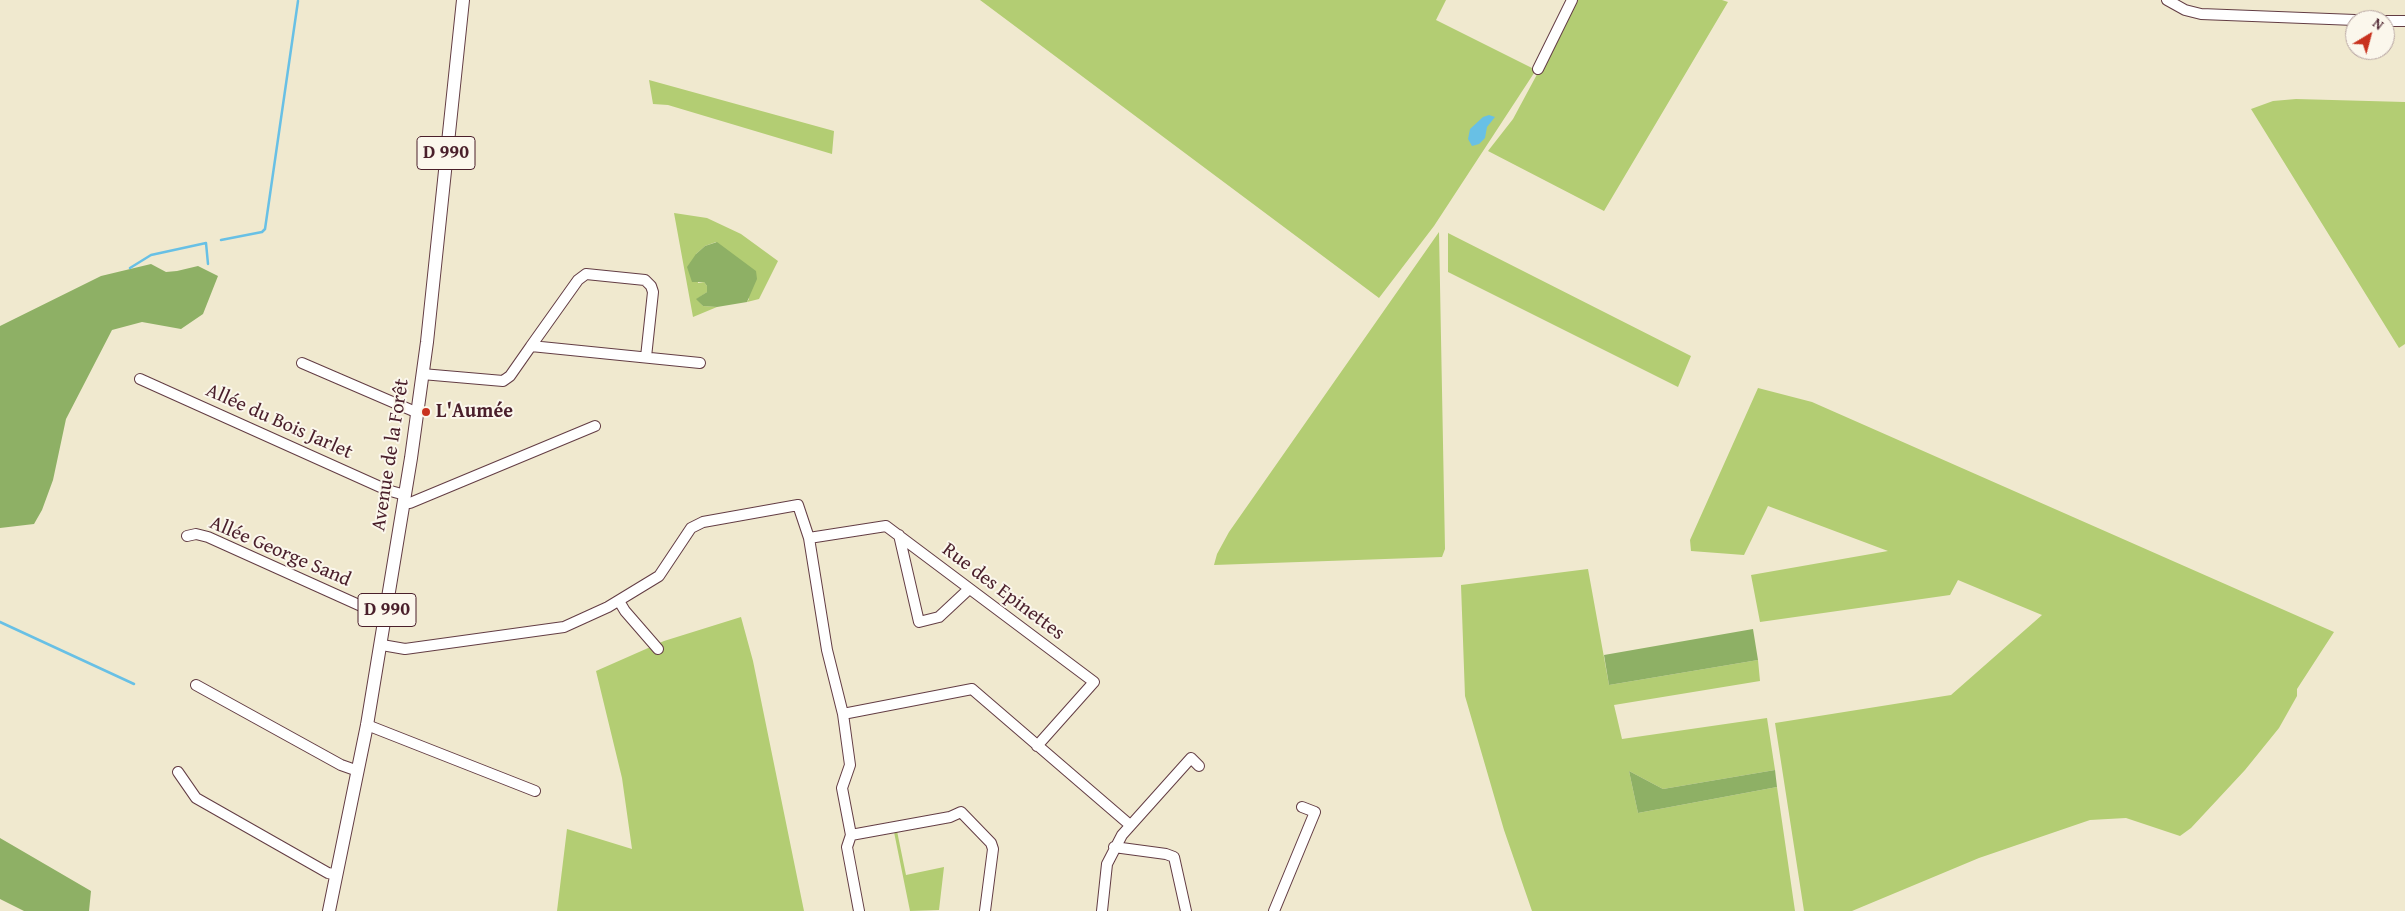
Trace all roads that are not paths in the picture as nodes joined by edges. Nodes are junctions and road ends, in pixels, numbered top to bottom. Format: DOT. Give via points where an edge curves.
graph roads {
  1 [pos="463,0"];
  2 [pos="1572,0"];
  3 [pos="2167,0"];
  4 [pos="2345,20"];
  5 [pos="1538,69"];
  6 [pos="531,346"];
  7 [pos="646,356"];
  8 [pos="302,363"];
  9 [pos="700,363"];
  10 [pos="422,374"];
  11 [pos="140,379"];
  12 [pos="418,413"];
  13 [pos="595,426"];
  14 [pos="404,498"];
  15 [pos="899,535"];
  16 [pos="187,536"];
  17 [pos="809,538"];
  18 [pos="969,589"];
  19 [pos="619,601"];
  20 [pos="387,612"];
  21 [pos="382,645"];
  22 [pos="658,649"];
  23 [pos="196,685"];
  24 [pos="843,714"];
  25 [pos="367,725"];
  26 [pos="1037,746"];
  27 [pos="1200,766"];
  28 [pos="358,771"];
  29 [pos="178,772"];
  30 [pos="536,791"];
  31 [pos="1302,807"];
  32 [pos="1130,825"];
  33 [pos="851,835"];
  34 [pos="1114,847"];
  35 [pos="337,875"];
  36 [pos="329,911"];
  37 [pos="859,911"];
  38 [pos="985,911"];
  39 [pos="1102,911"];
  40 [pos="1186,911"];
  41 [pos="1274,911"];
  1 -- 10 [label="main road, Avenue de la Forêt / D 990"];
  2 -- 5 [label="street"];
  3 -- 4 [label="street" via="2201,14"];
  6 -- 7 [label="street"];
  6 -- 7 [label="street" via="578,280 586,274 645,280 651,286"];
  6 -- 10 [label="street" via="503,381"];
  7 -- 9 [label="street"];
  8 -- 12 [label="street"];
  10 -- 12 [label="main road, Avenue de la Forêt / D 990"];
  11 -- 14 [label="street, Allée du Bois Jarlet"];
  12 -- 14 [label="main road, Avenue de la Forêt / D 990"];
  13 -- 14 [label="street" via="410,503"];
  14 -- 20 [label="main road, Avenue de la Forêt / D 990"];
  15 -- 17 [label="street, Rue des Epinettes" via="886,526"];
  15 -- 18 [label="street, Rue des Epinettes"];
  15 -- 18 [label="street" via="919,622 939,617"];
  16 -- 20 [label="street, Allée George Sand" via="208,537 370,610"];
  17 -- 19 [label="street" via="798,504 703,522 691,528 659,576"];
  17 -- 24 [label="street" via="827,650"];
  18 -- 26 [label="street, Rue des Epinettes" via="1094,682"];
  19 -- 21 [label="street" via="564,627 405,648"];
  19 -- 22 [label="street"];
  20 -- 21 [label="main road, Avenue de la Forêt / D 990"];
  21 -- 25 [label="main road, Avenue de la Forêt / D 990"];
  23 -- 28 [label="street" via="341,765"];
  24 -- 26 [label="street" via="972,690"];
  24 -- 33 [label="street" via="850,766 842,788"];
  25 -- 28 [label="main road, Avenue de la Forêt / D 990"];
  25 -- 30 [label="street"];
  26 -- 32 [label="street"];
  27 -- 32 [label="street" via="1191,758"];
  28 -- 35 [label="main road, Avenue de la Forêt / D 990"];
  29 -- 35 [label="street" via="196,798 328,873"];
  31 -- 41 [label="street" via="1315,812"];
  32 -- 34 [label="street"];
  33 -- 37 [label="street" via="848,847"];
  33 -- 38 [label="street" via="950,817 961,812 993,849"];
  34 -- 39 [label="street" via="1107,864"];
  34 -- 40 [label="street" via="1174,857"];
  35 -- 36 [label="main road, Avenue de la Forêt / D 990"];
}
